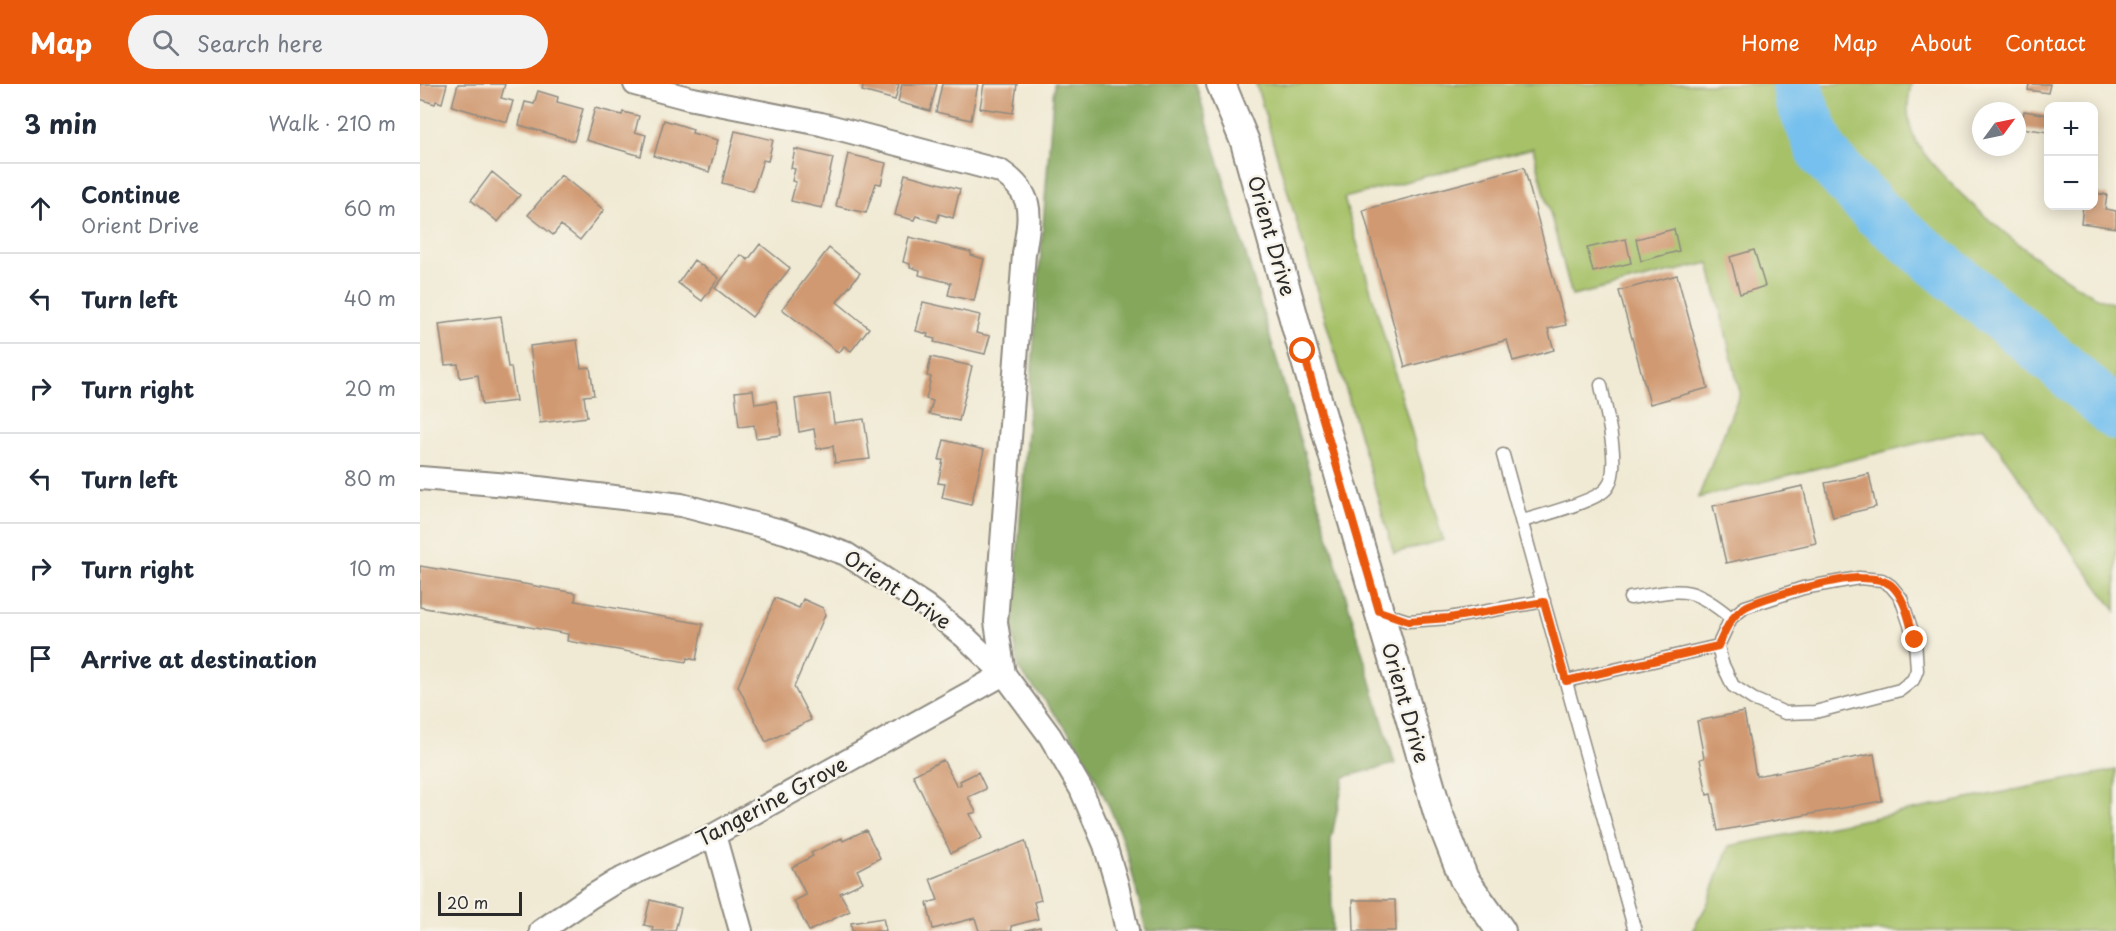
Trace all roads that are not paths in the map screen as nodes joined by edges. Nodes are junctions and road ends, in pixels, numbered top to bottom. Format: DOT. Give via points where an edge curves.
graph roads {
  1 [pos="635,84"];
  2 [pos="1221,84"];
  3 [pos="1601,385"];
  4 [pos="1503,455"];
  5 [pos="420,478"];
  6 [pos="1522,521"];
  7 [pos="1630,598"];
  8 [pos="1544,602"];
  9 [pos="1379,611"];
  10 [pos="1731,618"];
  11 [pos="1718,646"];
  12 [pos="1004,674"];
  13 [pos="1566,681"];
  14 [pos="714,834"];
  15 [pos="541,931"];
  16 [pos="741,931"];
  17 [pos="1127,931"];
  18 [pos="1501,931"];
  19 [pos="1635,931"];
  1 -- 12 [label="street" via="821,124 1000,171 1023,191 1029,216 996,622"];
  2 -- 9 [label="street, Orient Drive" via="1245,142"];
  3 -- 6 [label="lane" via="1613,465 1606,490 1575,505"];
  4 -- 6 [label="lane"];
  5 -- 12 [label="street, Orient Drive" via="681,505 784,532 846,554 926,606"];
  6 -- 8 [label="lane"];
  7 -- 10 [label="lane" via="1680,590 1712,602"];
  8 -- 9 [label="lane" via="1408,621"];
  8 -- 13 [label="lane"];
  9 -- 18 [label="street, Orient Drive" via="1438,813 1464,879"];
  10 -- 11 [label="lane"];
  10 -- 11 [label="lane" via="1745,607 1803,588 1859,578 1881,580 1901,598 1915,640 1917,670 1913,680 1900,690 1815,712 1785,713 1733,686"];
  11 -- 13 [label="lane"];
  12 -- 14 [label="street, Tangerine Grove"];
  12 -- 17 [label="street, Orient Drive" via="1050,736 1081,789 1105,845"];
  13 -- 19 [label="lane"];
  14 -- 15 [label="street, Tangerine Grove" via="615,882"];
  14 -- 16 [label="street"];
}
